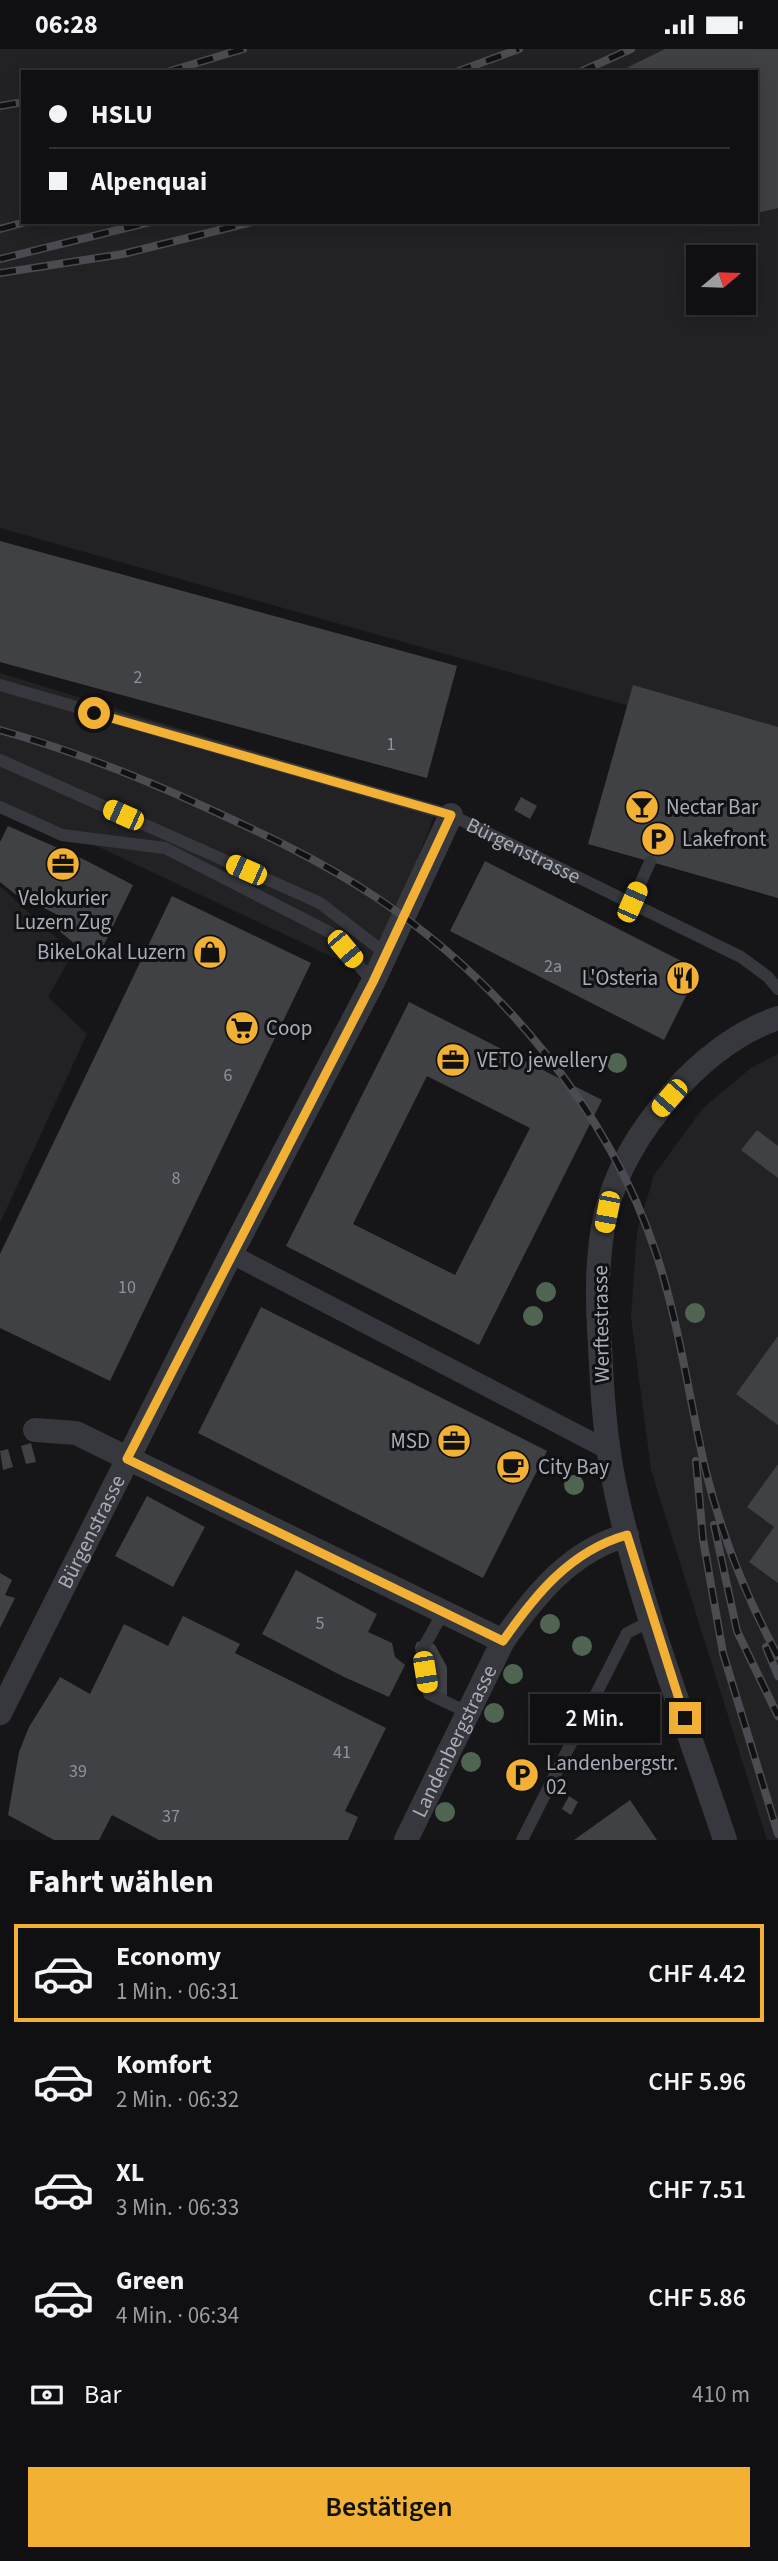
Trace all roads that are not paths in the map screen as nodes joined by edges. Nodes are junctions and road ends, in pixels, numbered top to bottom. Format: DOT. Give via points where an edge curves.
graph roads {
  1 [pos="0,685"];
  2 [pos="0,760"];
  3 [pos="0,807"];
  4 [pos="451,815"];
  5 [pos="650,862"];
  6 [pos="632,902"];
  7 [pos="386,954"];
  8 [pos="373,982"];
  9 [pos="778,989"];
  10 [pos="778,1018"];
  11 [pos="231,1254"];
  12 [pos="35,1430"];
  13 [pos="608,1450"];
  14 [pos="127,1459"];
  15 [pos="627,1535"];
  16 [pos="444,1611"];
  17 [pos="653,1620"];
  18 [pos="503,1641"];
  19 [pos="3,1701"];
  20 [pos="469,1713"];
  21 [pos="406,1840"];
  22 [pos="523,1840"];
  23 [pos="724,1840"];
  1 -- 4 [label="lane"];
  2 -- 7 [label="lane" via="320,903"];
  3 -- 8 [label="lane" via="62,835 164,848 331,933"];
  4 -- 6 [label="lane, Bürgenstrasse"];
  4 -- 7 [label="street, Bürgenstrasse"];
  5 -- 6 [label="lane"];
  6 -- 9 [label="lane, Bürgenstrasse" via="741,957"];
  7 -- 8 [label="street, Bürgenstrasse"];
  8 -- 11 [label="street, Bürgenstrasse"];
  10 -- 13 [label="street, Werftestrasse" via="750,1030 683,1081 643,1130 617,1180 602,1237 597,1295"];
  11 -- 13 [label="street"];
  11 -- 14 [label="street, Bürgenstrasse"];
  12 -- 14 [label="street" via="76,1433"];
  13 -- 15 [label="street, Werftestrasse"];
  14 -- 16 [label="street"];
  14 -- 19 [label="street, Bürgenstrasse"];
  15 -- 17 [label="street, Werftestrasse"];
  15 -- 18 [label="street, Landenbergstrasse" via="585,1554 553,1578"];
  16 -- 18 [label="street"];
  16 -- 20 [label="lane" via="422,1650 429,1694"];
  17 -- 22 [label="lane" via="627,1633"];
  17 -- 23 [label="street, Werftestrasse"];
  18 -- 20 [label="street, Landenbergstrasse"];
  20 -- 21 [label="street, Landenbergstrasse"];
}
